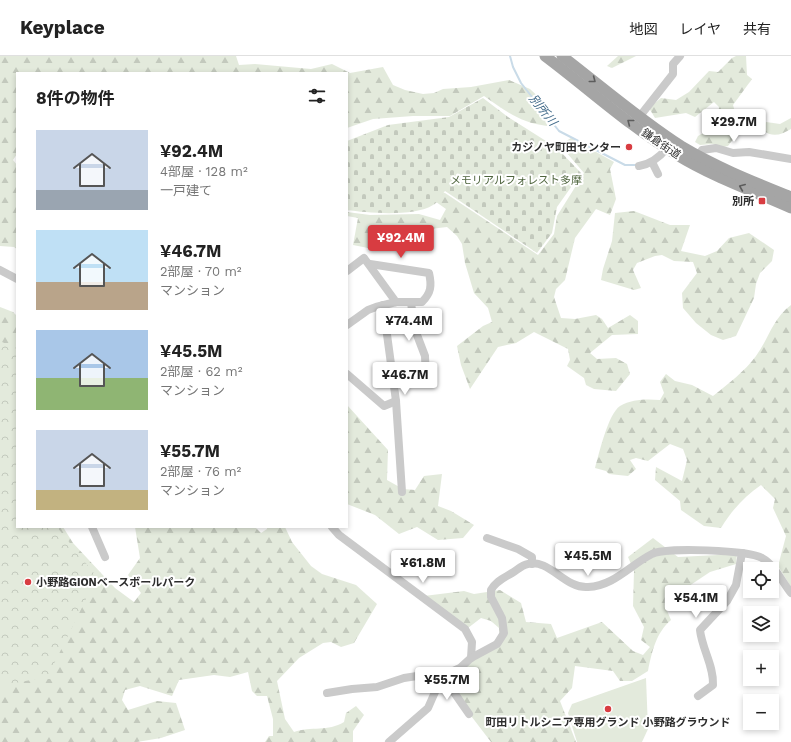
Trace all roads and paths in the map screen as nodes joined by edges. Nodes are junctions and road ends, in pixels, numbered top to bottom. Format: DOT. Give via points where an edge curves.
graph roads {
  1 [pos="545,56"];
  2 [pos="562,56"];
  3 [pos="680,56"];
  4 [pos="640,116"];
  5 [pos="667,148"];
  6 [pos="791,158"];
  7 [pos="696,160"];
  8 [pos="652,162"];
  9 [pos="639,166"];
  10 [pos="658,174"];
  11 [pos="791,197"];
  12 [pos="791,208"];
  13 [pos="370,264"];
  14 [pos="0,270"];
  15 [pos="348,270"];
  16 [pos="16,278"];
  17 [pos="396,302"];
  18 [pos="411,302"];
  19 [pos="383,305"];
  20 [pos="348,324"];
  21 [pos="348,375"];
  22 [pos="426,381"];
  23 [pos="396,401"];
  24 [pos="402,492"];
  25 [pos="92,528"];
  26 [pos="333,528"];
  27 [pos="487,538"];
  28 [pos="742,553"];
  29 [pos="104,557"];
  30 [pos="532,564"];
  31 [pos="791,593"];
  32 [pos="471,658"];
  33 [pos="444,676"];
  34 [pos="327,693"];
  35 [pos="698,696"];
  36 [pos="469,714"];
  37 [pos="389,742"];
  5 -- 1 [label="main road, 鎌倉街道, one-way" via="633,125"];
  2 -- 4 [label="main road, 鎌倉街道, one-way"];
  3 -- 4 [label="street" via="674,64 673,74"];
  4 -- 7 [label="main road, 鎌倉街道"];
  5 -- 7 [label="main road, 鎌倉街道"];
  5 -- 8 [label="street"];
  6 -- 7 [label="street" via="749,152 733,153 716,148 704,149"];
  7 -- 11 [label="main road, 鎌倉街道"];
  12 -- 7 [label="main road, 鎌倉街道, one-way"];
  8 -- 9 [label="street"];
  8 -- 10 [label="street"];
  13 -- 15 [label="street" via="364,258"];
  13 -- 17 [label="street"];
  13 -- 18 [label="street" via="429,273 431,282 428,295 422,302"];
  14 -- 16 [label="street"];
  17 -- 18 [label="street"];
  17 -- 19 [label="street"];
  18 -- 22 [label="street" via="414,327 425,356"];
  19 -- 20 [label="street" via="368,310"];
  19 -- 23 [label="street"];
  21 -- 23 [label="street" via="384,406"];
  23 -- 24 [label="street"];
  25 -- 29 [label="street"];
  26 -- 32 [label="street" via="465,629 472,642"];
  27 -- 30 [label="street" via="532,557"];
  28 -- 30 [label="street" via="655,552 620,576 600,585 588,587 574,585 546,567"];
  28 -- 31 [label="street" via="756,554 764,558"];
  28 -- 35 [label="street" via="736,585 727,601 700,630 714,674 713,685"];
  30 -- 32 [label="street" via="524,566 493,586 491,597 502,618 504,633 497,644"];
  32 -- 33 [label="street" via="460,668"];
  33 -- 34 [label="street" via="430,674 377,687"];
  33 -- 36 [label="street"];
  33 -- 37 [label="street" via="428,708"];
}
